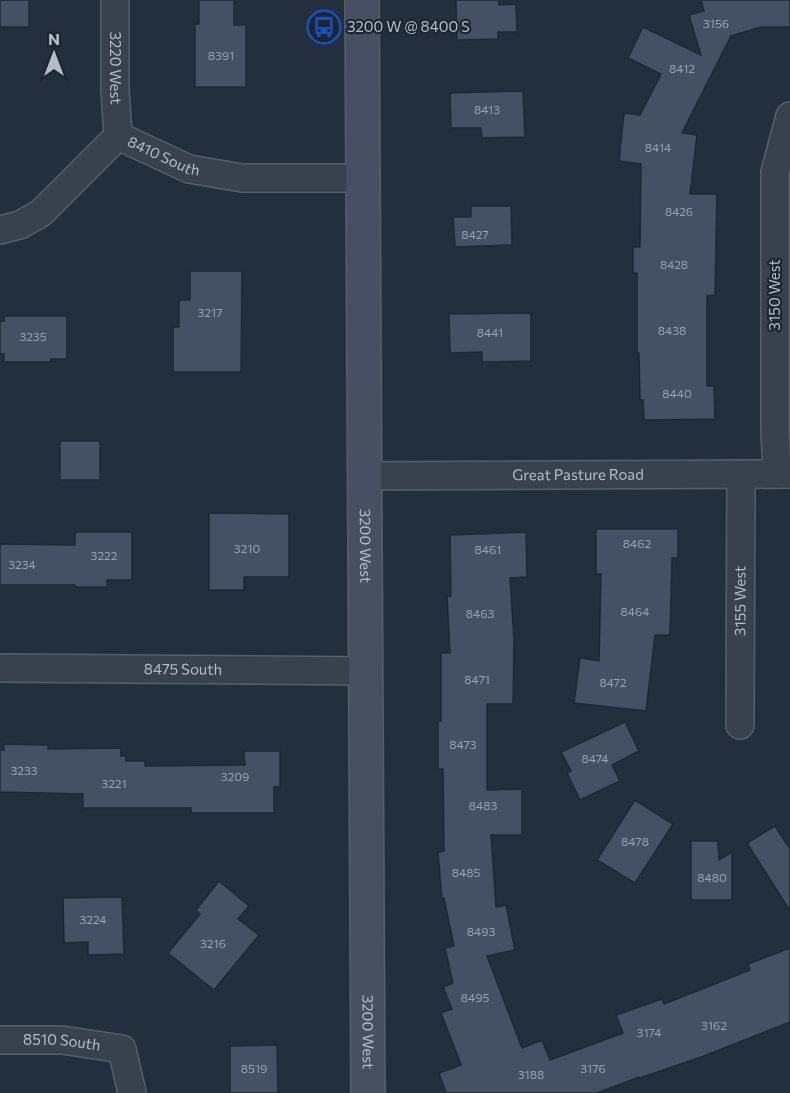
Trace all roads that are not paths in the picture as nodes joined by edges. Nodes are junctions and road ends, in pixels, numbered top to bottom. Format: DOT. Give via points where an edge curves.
graph roads {
  1 [pos="115,0"];
  2 [pos="362,0"];
  3 [pos="789,117"];
  4 [pos="118,136"];
  5 [pos="364,178"];
  6 [pos="0,230"];
  7 [pos="783,474"];
  8 [pos="741,475"];
  9 [pos="366,476"];
  10 [pos="0,668"];
  11 [pos="366,671"];
  12 [pos="740,725"];
  13 [pos="0,1040"];
  14 [pos="132,1093"];
  15 [pos="368,1093"];
  1 -- 4 [label="street, 3220 West"];
  2 -- 5 [label="street, 3200 West"];
  3 -- 7 [label="street, 3150 West" via="775,172 775,429"];
  4 -- 5 [label="street, 8410 South" via="189,169 242,178"];
  4 -- 6 [label="street, 8410 South" via="41,213 20,225"];
  5 -- 9 [label="street, 3200 West"];
  7 -- 8 [label="street, Great Pasture Road"];
  8 -- 9 [label="street, Great Pasture Road"];
  8 -- 12 [label="street, 3155 West"];
  9 -- 11 [label="street, 3200 West"];
  10 -- 11 [label="street, 8475 South"];
  11 -- 15 [label="street, 3200 West"];
  13 -- 14 [label="street, 8510 South" via="62,1040 122,1048"];
}
